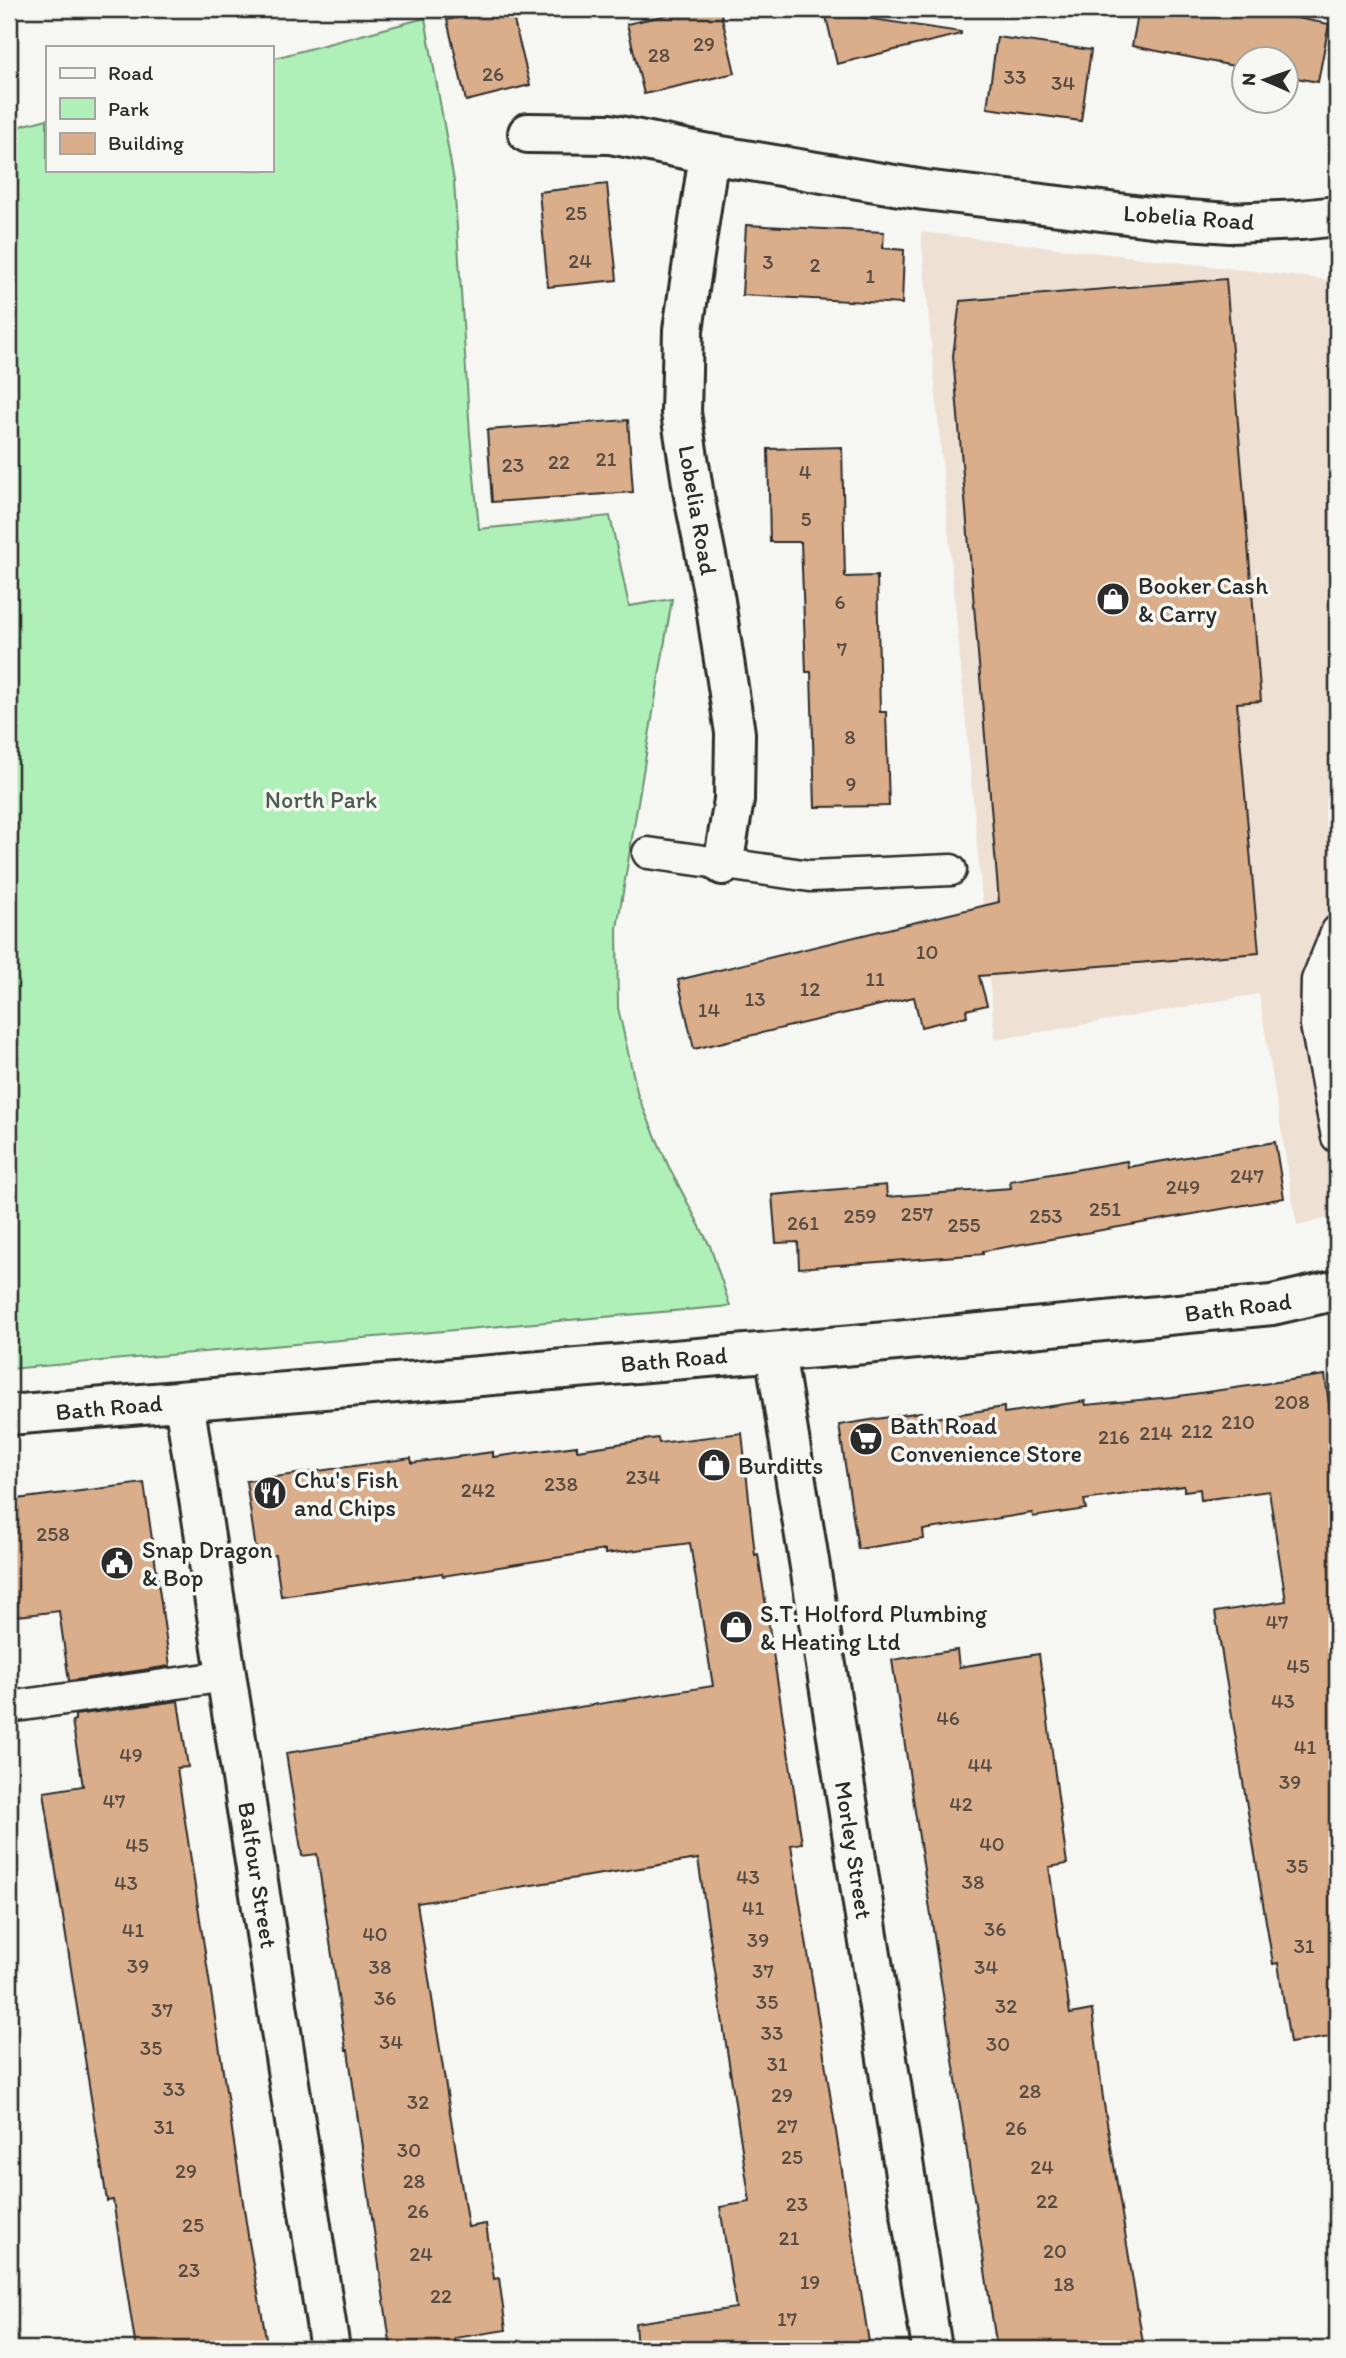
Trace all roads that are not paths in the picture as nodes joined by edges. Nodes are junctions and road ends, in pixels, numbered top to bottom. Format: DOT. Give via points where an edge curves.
graph roads {
  1 [pos="528,133"];
  2 [pos="709,154"];
  3 [pos="1337,216"];
  4 [pos="648,853"];
  5 [pos="723,864"];
  6 [pos="951,870"];
  7 [pos="1337,931"];
  8 [pos="1337,1137"];
  9 [pos="1337,1290"];
  10 [pos="775,1352"];
  11 [pos="184,1401"];
  12 [pos="9,1415"];
  13 [pos="227,1676"];
  14 [pos="9,1707"];
  15 [pos="330,2349"];
  16 [pos="932,2349"];
  1 -- 2 [label="street, Lobelia Road" via="610,134"];
  2 -- 3 [label="street, Lobelia Road" via="924,190 1160,218 1230,223"];
  2 -- 5 [label="street, Lobelia Road" via="683,330 681,413 735,733 734,800"];
  4 -- 5 [label="lane"];
  5 -- 6 [label="lane" via="810,876"];
  7 -- 8 [label="lane" via="1317,980 1317,1025"];
  9 -- 10 [label="street, Bath Road" via="1272,1305"];
  10 -- 11 [label="street, Bath Road"];
  10 -- 16 [label="street, Morley Street"];
  11 -- 12 [label="street, Bath Road"];
  11 -- 13 [label="street, Balfour Street"];
  13 -- 14 [label="lane"];
  13 -- 15 [label="street, Balfour Street"];
}
